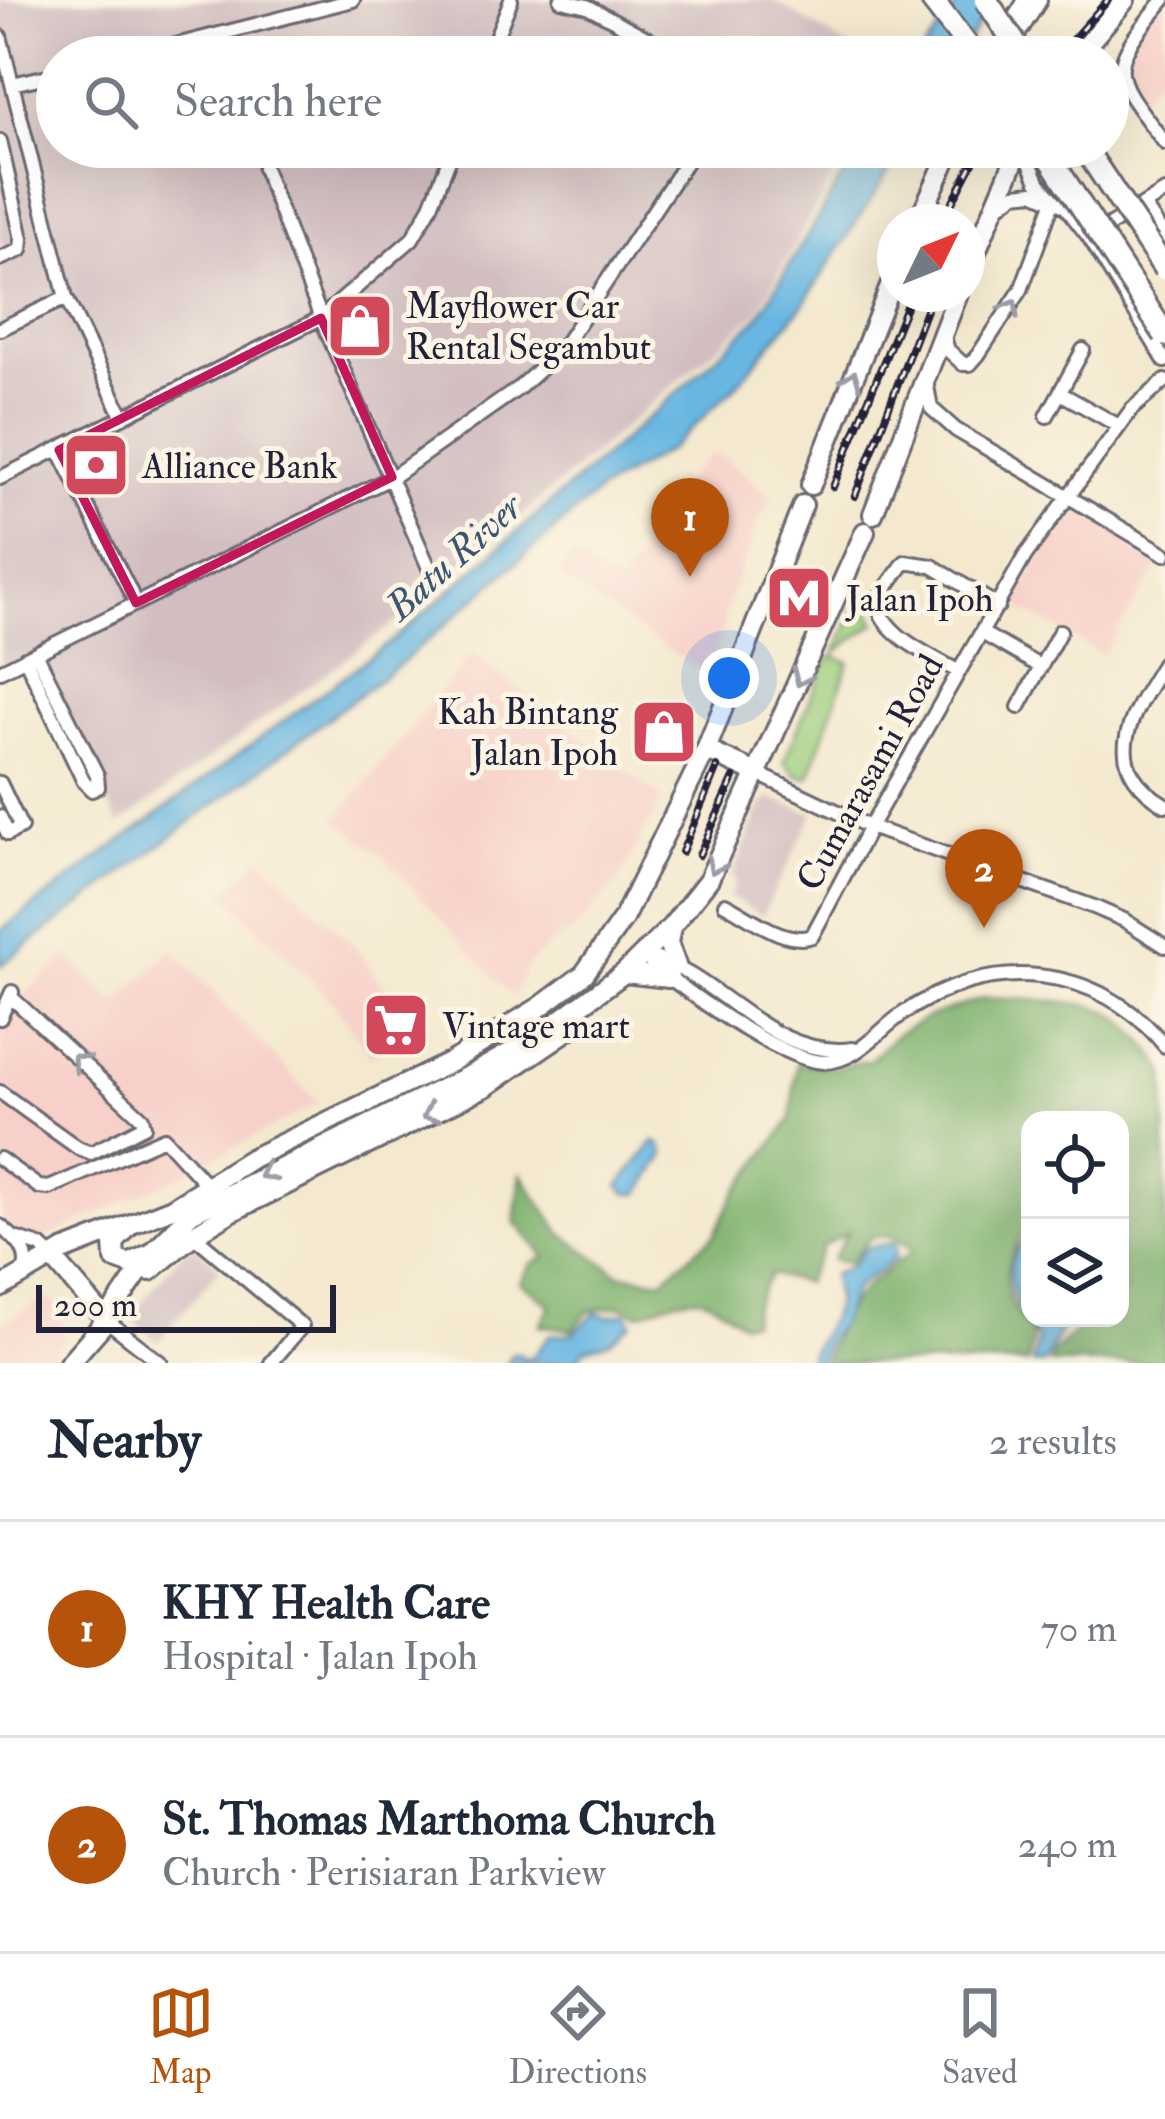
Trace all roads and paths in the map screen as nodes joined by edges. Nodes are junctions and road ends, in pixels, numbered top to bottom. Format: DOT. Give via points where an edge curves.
graph roads {
  1 [pos="353,0"];
  2 [pos="511,0"];
  3 [pos="561,0"];
  4 [pos="932,0"];
  5 [pos="986,0"];
  6 [pos="1025,0"];
  7 [pos="1037,0"];
  8 [pos="1124,0"];
  9 [pos="1164,0"];
  10 [pos="0,36"];
  11 [pos="212,36"];
  12 [pos="496,36"];
  13 [pos="643,36"];
  14 [pos="960,36"];
  15 [pos="1007,36"];
  16 [pos="1010,36"];
  17 [pos="1012,36"];
  18 [pos="1094,36"];
  19 [pos="1129,47"];
  20 [pos="36,79"];
  21 [pos="12,84"];
  22 [pos="1129,94"];
  23 [pos="16,102"];
  24 [pos="0,106"];
  25 [pos="0,141"];
  26 [pos="1165,143"];
  27 [pos="264,168"];
  28 [pos="446,168"];
  29 [pos="682,168"];
  30 [pos="942,168"];
  31 [pos="1012,168"];
  32 [pos="1032,168"];
  33 [pos="1058,168"];
  34 [pos="1098,168"];
  35 [pos="1110,168"];
  36 [pos="37,185"];
  37 [pos="12,190"];
  38 [pos="1165,192"];
  39 [pos="1054,200"];
  40 [pos="926,204"];
  41 [pos="1140,208"];
  42 [pos="993,210"];
  43 [pos="985,229"];
  44 [pos="1089,237"];
  45 [pos="1165,237"];
  46 [pos="1165,256"];
  47 [pos="0,259"];
  48 [pos="1165,269"];
  49 [pos="66,298"];
  50 [pos="880,312"];
  51 [pos="950,312"];
  52 [pos="321,318"];
  53 [pos="0,328"];
  54 [pos="942,332"];
  55 [pos="1165,335"];
  56 [pos="1083,350"];
  57 [pos="1165,361"];
  58 [pos="927,373"];
  59 [pos="1165,381"];
  60 [pos="1060,393"];
  61 [pos="1047,416"];
  62 [pos="123,417"];
  63 [pos="1119,426"];
  64 [pos="956,430"];
  65 [pos="902,438"];
  66 [pos="59,450"];
  67 [pos="392,477"];
  68 [pos="0,478"];
  69 [pos="811,485"];
  70 [pos="1070,498"];
  71 [pos="803,505"];
  72 [pos="1165,554"];
  73 [pos="428,568"];
  74 [pos="136,603"];
  75 [pos="998,606"];
  76 [pos="1060,631"];
  77 [pos="982,633"];
  78 [pos="31,656"];
  79 [pos="1165,662"];
  80 [pos="1041,667"];
  81 [pos="0,671"];
  82 [pos="959,672"];
  83 [pos="1019,707"];
  84 [pos="706,749"];
  85 [pos="758,774"];
  86 [pos="0,783"];
  87 [pos="1165,805"];
  88 [pos="0,817"];
  89 [pos="870,826"];
  90 [pos="4,833"];
  91 [pos="633,896"];
  92 [pos="725,904"];
  93 [pos="670,927"];
  94 [pos="1165,946"];
  95 [pos="643,955"];
  96 [pos="596,962"];
  97 [pos="673,972"];
  98 [pos="625,973"];
  99 [pos="0,1018"];
  100 [pos="1165,1046"];
  101 [pos="0,1092"];
  102 [pos="0,1159"];
  103 [pos="207,1185"];
  104 [pos="130,1225"];
  105 [pos="0,1226"];
  106 [pos="193,1235"];
  107 [pos="16,1239"];
  108 [pos="155,1249"];
  109 [pos="52,1257"];
  110 [pos="23,1273"];
  111 [pos="0,1288"];
  112 [pos="78,1288"];
  113 [pos="106,1319"];
  114 [pos="142,1349"];
  115 [pos="69,1363"];
  116 [pos="132,1363"];
  117 [pos="160,1363"];
  118 [pos="271,1363"];
  1 -- 11 [label="street"];
  2 -- 12 [label="street"];
  3 -- 13 [label="street"];
  4 -- 14 [label="highway"];
  5 -- 16 [label="highway, bridge"];
  6 -- 15 [label="street"];
  7 -- 17 [label="main road"];
  8 -- 18 [label="main road"];
  9 -- 19 [label="street"];
  10 -- 21 [label="street"];
  20 -- 21 [label="street"];
  21 -- 23 [label="street"];
  22 -- 26 [label="street"];
  23 -- 24 [label="street"];
  23 -- 36 [label="street"];
  25 -- 37 [label="street"];
  27 -- 52 [label="street"];
  28 -- 52 [label="street" via="412,239"];
  29 -- 67 [label="street" via="561,350"];
  30 -- 40 [label="main road"];
  31 -- 42 [label="main road"];
  32 -- 39 [label="street"];
  33 -- 55 [label="highway, bridge"];
  34 -- 48 [label="highway, bridge"];
  35 -- 41 [label="street"];
  36 -- 37 [label="street"];
  36 -- 49 [label="street"];
  37 -- 47 [label="street" via="22,239 20,250"];
  38 -- 41 [label="street"];
  39 -- 42 [label="street" via="1015,194"];
  39 -- 44 [label="street"];
  54 -- 39 [label="street, one-way" via="963,364 978,356 1021,290"];
  41 -- 44 [label="street"];
  41 -- 45 [label="street"];
  41 -- 46 [label="street"];
  42 -- 43 [label="main road"];
  44 -- 57 [label="street"];
  49 -- 53 [label="street"];
  49 -- 62 [label="street"];
  69 -- 50 [label="main road, one-way"];
  51 -- 54 [label="main road"];
  52 -- 62 [label="street"];
  52 -- 67 [label="street"];
  54 -- 58 [label="main road"];
  56 -- 60 [label="street"];
  58 -- 64 [label="street" via="931,407"];
  58 -- 65 [label="main road"];
  59 -- 63 [label="street, Cumarasami Road"];
  60 -- 61 [label="street"];
  60 -- 63 [label="street"];
  62 -- 66 [label="street"];
  63 -- 70 [label="street, Cumarasami Road"];
  64 -- 65 [label="street" via="923,422"];
  64 -- 70 [label="street"];
  65 -- 85 [label="main road, one-way"];
  66 -- 68 [label="street"];
  66 -- 74 [label="street"];
  67 -- 73 [label="street"];
  67 -- 74 [label="street"];
  70 -- 72 [label="street"];
  70 -- 75 [label="street, Cumarasami Road"];
  71 -- 84 [label="main road"];
  74 -- 78 [label="street"];
  75 -- 77 [label="street, Cumarasami Road"];
  75 -- 82 [label="street" via="932,566 905,562 877,600 899,635"];
  76 -- 80 [label="street"];
  77 -- 80 [label="street"];
  77 -- 82 [label="street, Cumarasami Road"];
  78 -- 78 [label="street" via="84,782 92,790 97,775"];
  78 -- 81 [label="street"];
  79 -- 87 [label="street" via="1130,722 1125,747 1132,778"];
  80 -- 83 [label="street"];
  82 -- 89 [label="street, Cumarasami Road"];
  84 -- 85 [label="main road"];
  84 -- 91 [label="main road"];
  85 -- 89 [label="street"];
  85 -- 93 [label="main road, one-way" via="709,878"];
  86 -- 90 [label="street" via="21,827"];
  88 -- 90 [label="street"];
  89 -- 92 [label="street, Cumarasami Road" via="812,936 785,936"];
  89 -- 94 [label="street" via="1094,907"];
  91 -- 95 [label="main road" via="630,927"];
  91 -- 96 [label="main road"];
  93 -- 95 [label="main road"];
  93 -- 97 [label="main road"];
  95 -- 96 [label="main road" via="622,952"];
  95 -- 97 [label="street"];
  95 -- 98 [label="main road"];
  96 -- 103 [label="main road" via="484,1043"];
  97 -- 98 [label="main road"];
  97 -- 100 [label="street" via="769,1042 839,1061 928,998 1021,973 1100,992"];
  98 -- 106 [label="main road, one-way" via="573,1028 497,1080"];
  98 -- 108 [label="main road, one-way" via="500,1059 210,1200"];
  101 -- 99 [label="street, one-way" via="91,1153 144,1126 11,994"];
  102 -- 103 [label="street" via="50,1188 164,1138"];
  103 -- 104 [label="main road"];
  104 -- 108 [label="main road" via="114,1243 119,1263"];
  104 -- 109 [label="main road"];
  105 -- 107 [label="street"];
  106 -- 113 [label="main road"];
  106 -- 118 [label="street" via="302,1326"];
  107 -- 109 [label="street"];
  107 -- 110 [label="street" via="28,1263"];
  108 -- 113 [label="main road"];
  109 -- 110 [label="main road"];
  109 -- 112 [label="main road"];
  110 -- 111 [label="main road"];
  110 -- 112 [label="main road" via="62,1277"];
  112 -- 113 [label="main road"];
  113 -- 114 [label="street"];
  113 -- 115 [label="main road"];
  114 -- 116 [label="street"];
  114 -- 117 [label="street"];
}
